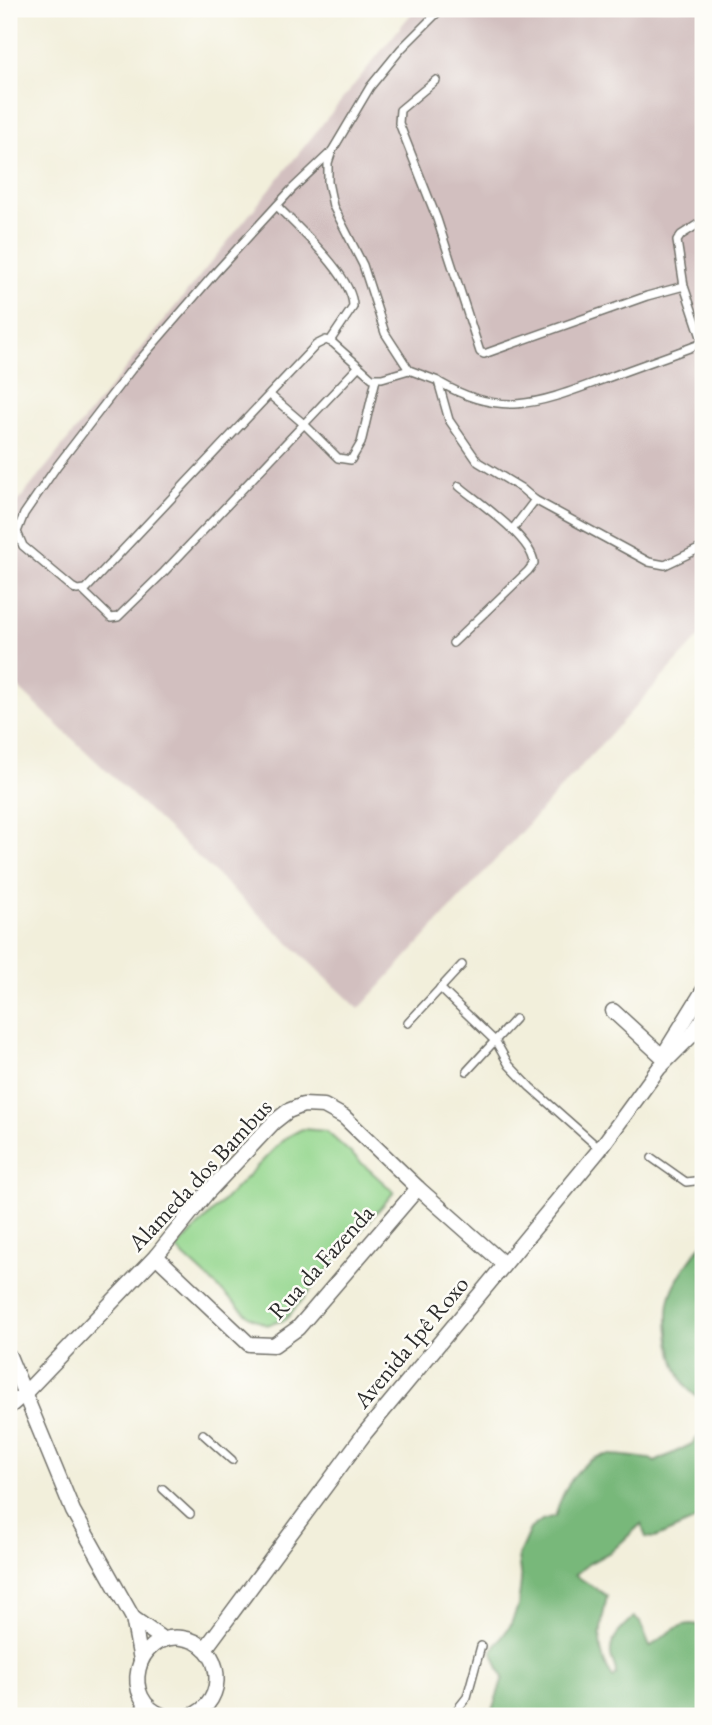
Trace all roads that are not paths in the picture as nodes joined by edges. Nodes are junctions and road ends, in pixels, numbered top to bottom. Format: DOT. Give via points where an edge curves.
graph roads {
  1 [pos="441,9"];
  2 [pos="436,80"];
  3 [pos="332,151"];
  4 [pos="277,206"];
  5 [pos="703,221"];
  6 [pos="684,286"];
  7 [pos="330,341"];
  8 [pos="703,343"];
  9 [pos="358,367"];
  10 [pos="409,370"];
  11 [pos="376,379"];
  12 [pos="438,381"];
  13 [pos="270,395"];
  14 [pos="305,425"];
  15 [pos="459,486"];
  16 [pos="535,500"];
  17 [pos="512,530"];
  18 [pos="703,547"];
  19 [pos="83,590"];
  20 [pos="453,643"];
  21 [pos="462,965"];
  22 [pos="440,988"];
  23 [pos="702,997"];
  24 [pos="613,1011"];
  25 [pos="515,1019"];
  26 [pos="703,1020"];
  27 [pos="408,1023"];
  28 [pos="495,1041"];
  29 [pos="661,1063"];
  30 [pos="467,1071"];
  31 [pos="600,1149"];
  32 [pos="652,1158"];
  33 [pos="703,1180"];
  34 [pos="418,1188"];
  35 [pos="156,1256"];
  36 [pos="504,1264"];
  37 [pos="9,1356"];
  38 [pos="25,1394"];
  39 [pos="9,1406"];
  40 [pos="203,1434"];
  41 [pos="232,1460"];
  42 [pos="163,1489"];
  43 [pos="190,1514"];
  44 [pos="133,1618"];
  45 [pos="164,1640"];
  46 [pos="481,1646"];
  47 [pos="205,1649"];
  48 [pos="141,1660"];
  49 [pos="143,1711"];
  50 [pos="211,1711"];
  51 [pos="164,1716"];
  52 [pos="190,1716"];
  53 [pos="452,1716"];
  1 -- 3 [label="lane" via="370,87"];
  2 -- 6 [label="lane" via="400,110 399,123 437,219 480,352"];
  3 -- 4 [label="lane"];
  3 -- 10 [label="lane" via="328,182 333,206 363,265 385,333"];
  4 -- 7 [label="lane" via="343,276 353,301"];
  4 -- 19 [label="lane" via="131,370 19,523 17,537 23,546 72,587"];
  5 -- 6 [label="lane" via="677,241"];
  6 -- 8 [label="lane"];
  7 -- 9 [label="lane"];
  7 -- 13 [label="lane" via="316,345"];
  8 -- 12 [label="lane" via="545,400 525,403 482,401"];
  9 -- 11 [label="lane"];
  9 -- 14 [label="lane"];
  10 -- 11 [label="lane"];
  10 -- 12 [label="lane"];
  11 -- 14 [label="lane" via="362,443 351,460 338,458"];
  12 -- 16 [label="lane" via="449,420 478,462"];
  13 -- 14 [label="lane"];
  13 -- 19 [label="lane"];
  14 -- 19 [label="lane" via="118,617 111,618"];
  15 -- 17 [label="lane"];
  16 -- 17 [label="lane"];
  16 -- 18 [label="lane" via="649,562 665,565"];
  17 -- 20 [label="lane" via="530,550 534,563"];
  21 -- 22 [label="lane"];
  22 -- 27 [label="lane"];
  22 -- 28 [label="lane"];
  23 -- 29 [label="street, Avenida Ipê Roxo"];
  24 -- 29 [label="street"];
  25 -- 28 [label="lane"];
  26 -- 29 [label="street, Avenida Ipê Roxo"];
  28 -- 30 [label="lane"];
  28 -- 31 [label="lane" via="523,1080"];
  29 -- 31 [label="street, Avenida Ipê Roxo"];
  31 -- 36 [label="street, Avenida Ipê Roxo"];
  32 -- 33 [label="lane" via="686,1182"];
  34 -- 35 [label="street, Alameda dos Bambus" via="344,1117 324,1106 303,1105 274,1122"];
  34 -- 35 [label="street, Rua da Fazenda" via="298,1328 274,1345 249,1345"];
  34 -- 36 [label="street, Alameda dos Bambus"];
  35 -- 38 [label="street, Alameda dos Bambus"];
  36 -- 47 [label="street, Avenida Ipê Roxo" via="365,1433"];
  37 -- 38 [label="street"];
  38 -- 39 [label="street, Alameda dos Bambus"];
  38 -- 44 [label="street" via="73,1511"];
  40 -- 41 [label="lane"];
  42 -- 43 [label="lane"];
  44 -- 45 [label="street"];
  44 -- 48 [label="street"];
  45 -- 47 [label="street" via="183,1638"];
  45 -- 48 [label="street"];
  46 -- 53 [label="lane" via="467,1697"];
  47 -- 50 [label="street" via="218,1678"];
  48 -- 49 [label="street" via="137,1684"];
  49 -- 51 [label="street"];
  50 -- 52 [label="street"];
}
